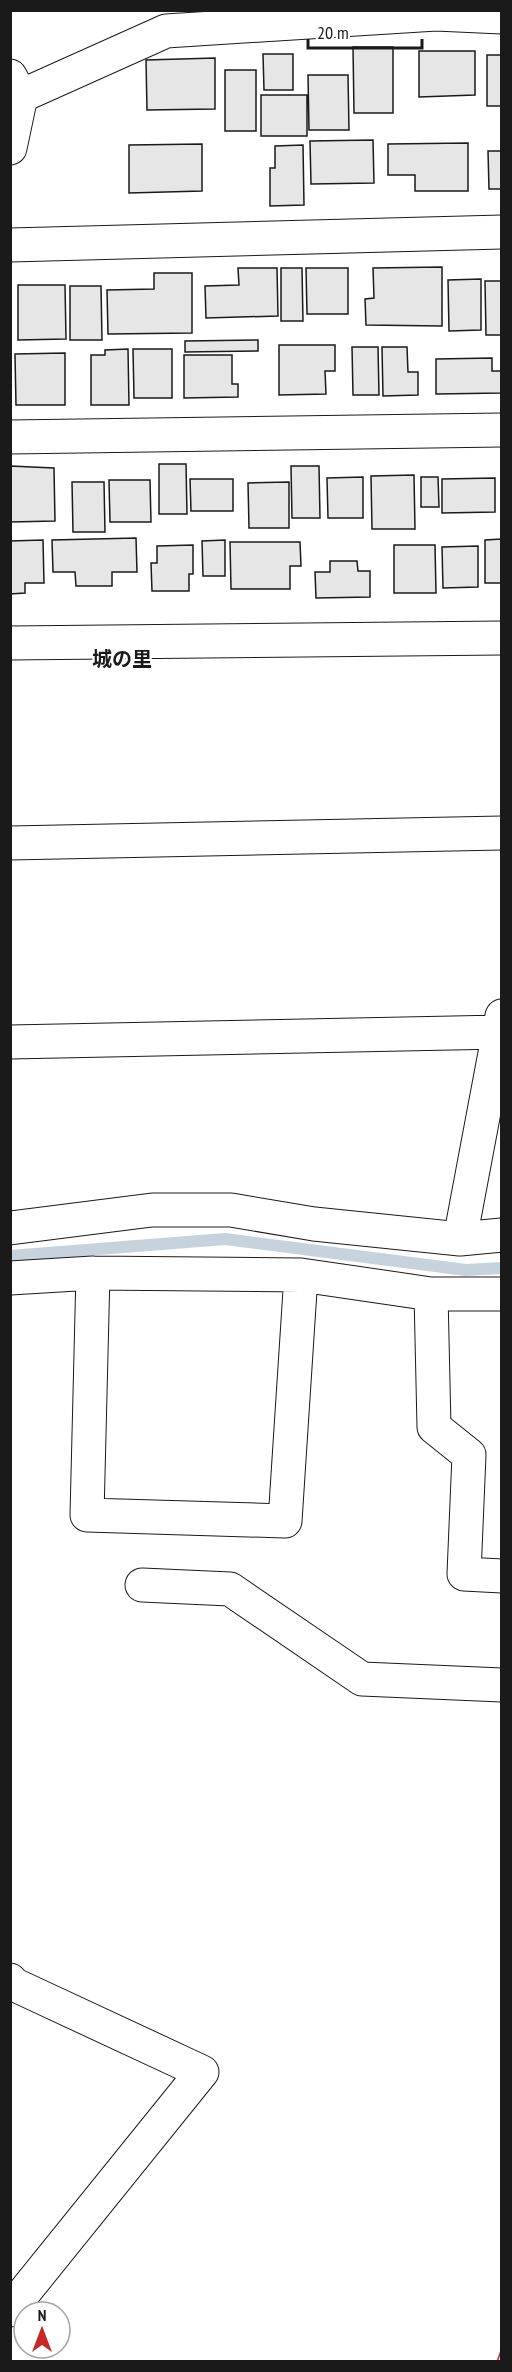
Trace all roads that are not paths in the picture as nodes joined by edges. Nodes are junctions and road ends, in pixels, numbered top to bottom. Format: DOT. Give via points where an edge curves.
graph roads {
  1 [pos="501,17"];
  2 [pos="16,86"];
  3 [pos="10,148"];
  4 [pos="501,232"];
  5 [pos="10,245"];
  6 [pos="501,430"];
  7 [pos="10,437"];
  8 [pos="501,638"];
  9 [pos="10,643"];
  10 [pos="501,833"];
  11 [pos="10,843"];
  12 [pos="500,1027"];
  13 [pos="10,1042"];
  14 [pos="10,1228"];
  15 [pos="501,1235"];
  16 [pos="460,1239"];
  17 [pos="93,1273"];
  18 [pos="301,1275"];
  19 [pos="10,1278"];
  20 [pos="431,1294"];
  21 [pos="501,1294"];
  22 [pos="501,1576"];
  23 [pos="142,1585"];
  24 [pos="501,1685"];
  25 [pos="10,1980"];
  26 [pos="10,2310"];
  1 -- 2 [label="street" via="436,14 166,31"];
  2 -- 3 [label="street"];
  4 -- 5 [label="street"];
  6 -- 7 [label="street"];
  8 -- 9 [label="street"];
  10 -- 11 [label="street"];
  12 -- 13 [label="street"];
  12 -- 16 [label="street"];
  14 -- 16 [label="street" via="152,1210 231,1210 314,1224"];
  15 -- 16 [label="street"];
  17 -- 18 [label="street"];
  17 -- 18 [label="street" via="87,1515 285,1521"];
  17 -- 19 [label="street"];
  18 -- 20 [label="street"];
  20 -- 21 [label="street"];
  20 -- 22 [label="street" via="434,1427 469,1455 464,1574"];
  23 -- 24 [label="street" via="230,1589 362,1679"];
  25 -- 26 [label="street" via="202,2072"];
}
